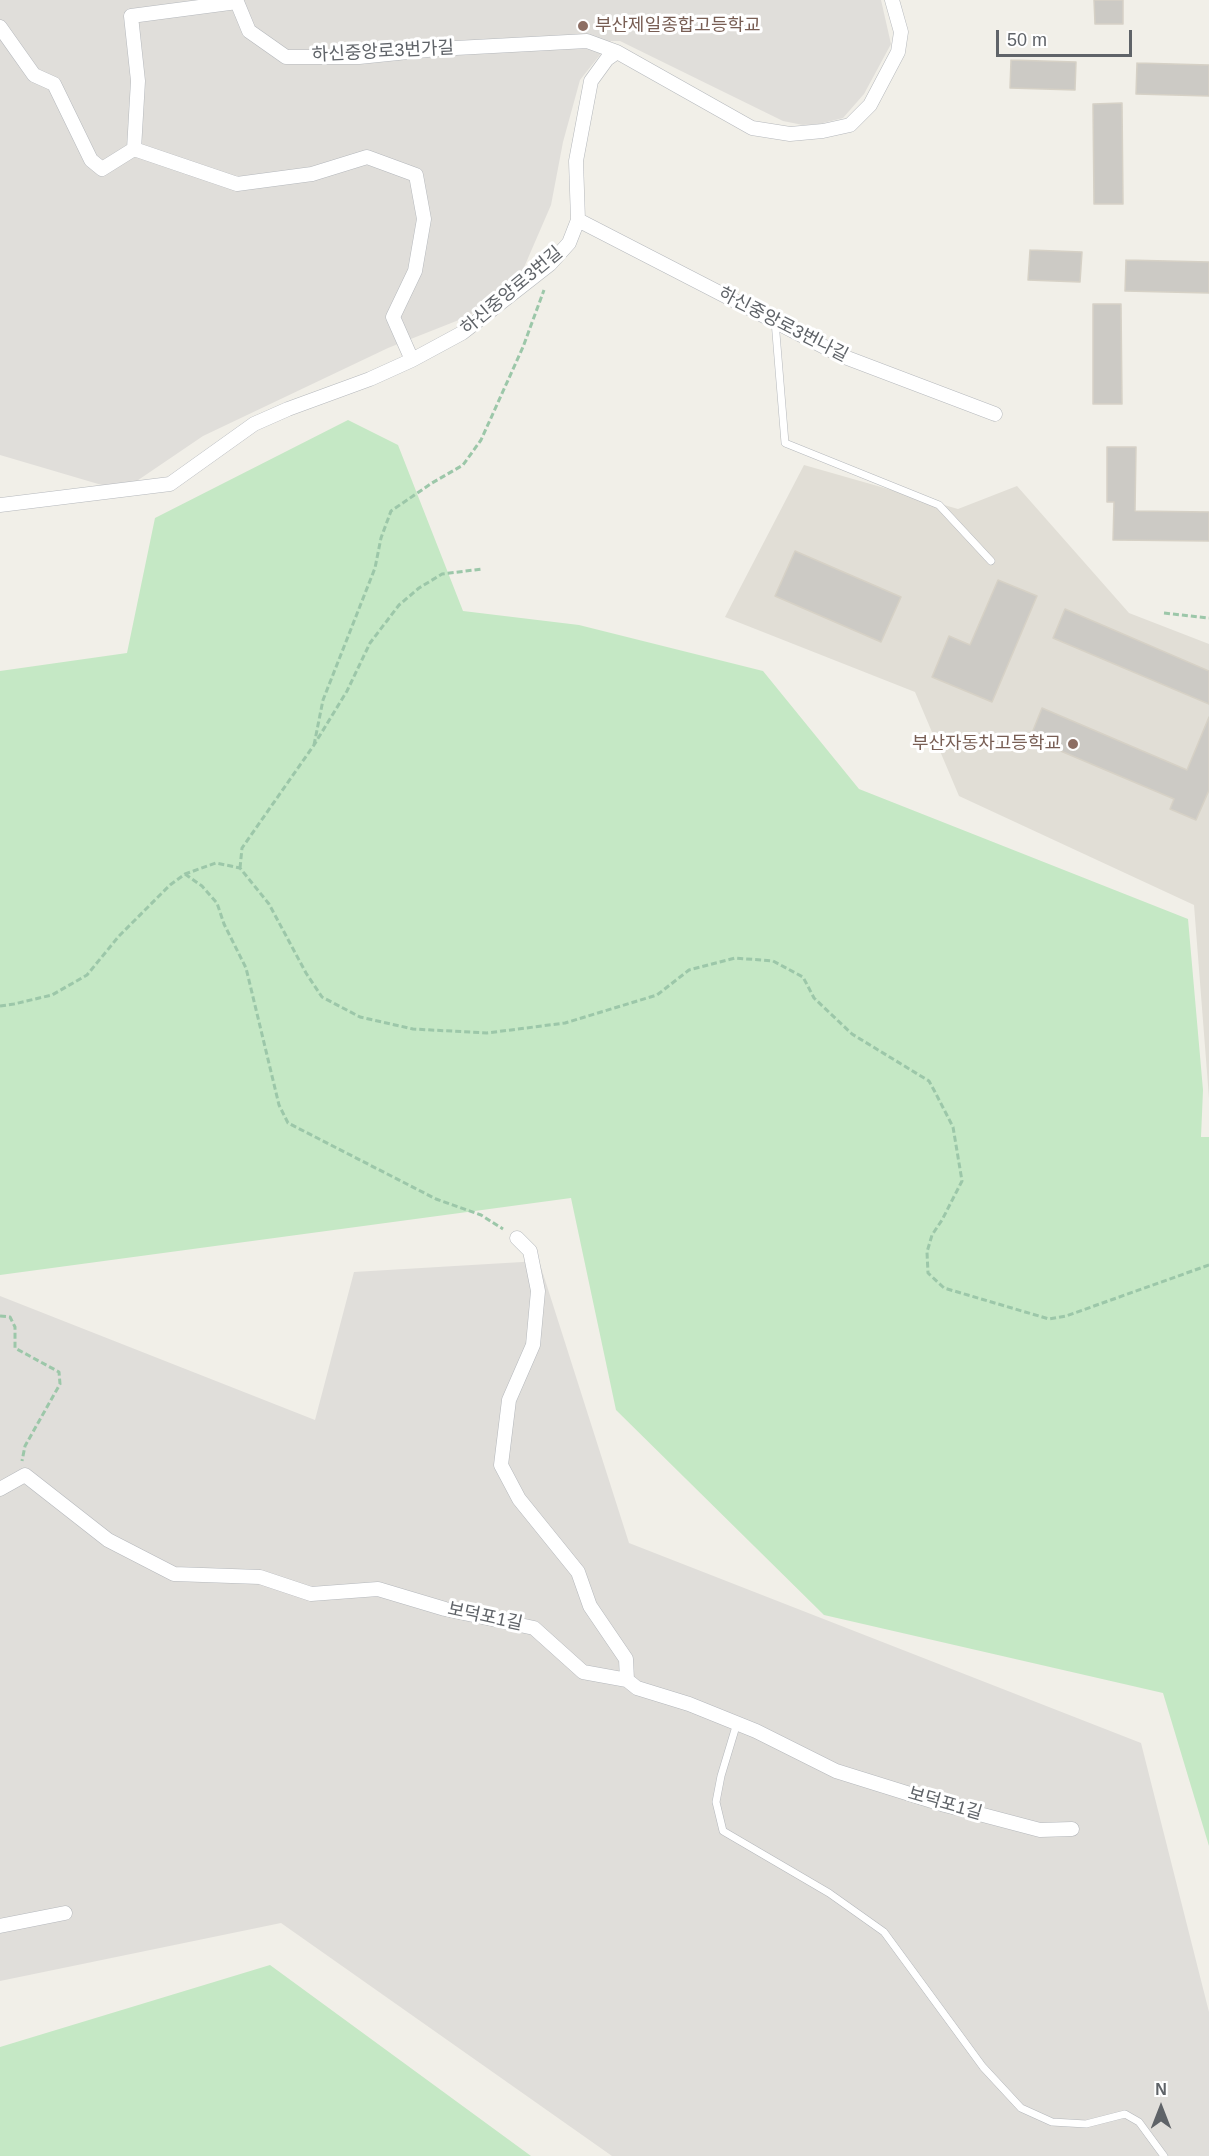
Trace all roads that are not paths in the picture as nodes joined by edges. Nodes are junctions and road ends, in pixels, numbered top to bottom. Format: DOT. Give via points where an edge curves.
graph roads {
  1 [pos="892,0"];
  2 [pos="0,27"];
  3 [pos="617,52"];
  4 [pos="134,149"];
  5 [pos="578,220"];
  6 [pos="774,321"];
  7 [pos="412,360"];
  8 [pos="995,414"];
  9 [pos="0,505"];
  10 [pos="991,561"];
  11 [pos="517,1238"];
  12 [pos="0,1489"];
  13 [pos="627,1680"];
  14 [pos="736,1723"];
  15 [pos="1072,1829"];
  16 [pos="65,1913"];
  17 [pos="0,1926"];
  18 [pos="1164,2156"];
  1 -- 3 [label="street" via="901,32 898,52 870,105 850,125 823,131 790,134 752,128"];
  2 -- 4 [label="street" via="34,75 54,84 91,160 102,169"];
  3 -- 4 [label="street, 하신중앙로3번가길" via="588,41 359,57 286,57 249,30 237,2 131,16 138,81"];
  3 -- 5 [label="street, 하신중앙로3번길" via="591,81 576,160"];
  4 -- 7 [label="street" via="237,184 312,174 367,157 416,175 424,219 415,271 393,317"];
  5 -- 6 [label="street, 하신중앙로3번나길"];
  5 -- 7 [label="street, 하신중앙로3번길" via="569,243 548,266 462,333"];
  6 -- 8 [label="street, 하신중앙로3번나길" via="842,356"];
  6 -- 10 [label="lane" via="784,443 939,505"];
  7 -- 9 [label="street, 하신중앙로3번길" via="254,424 170,484"];
  11 -- 13 [label="street" via="530,1251 538,1291 533,1344 508,1400 501,1465 519,1499 579,1572 590,1606 626,1659"];
  12 -- 13 [label="street, 보덕포1길" via="25,1475 108,1540 174,1574 260,1578 311,1594 378,1589 445,1609 534,1628 583,1672"];
  13 -- 14 [label="street, 보덕포1길" via="637,1688"];
  14 -- 15 [label="street, 보덕포1길" via="847,1775 1040,1830"];
  14 -- 18 [label="lane" via="716,1802 723,1831 829,1893 884,1932 982,2067 1021,2108 1052,2122 1086,2124 1125,2114 1139,2122"];
  16 -- 17 [label="street"];
}
